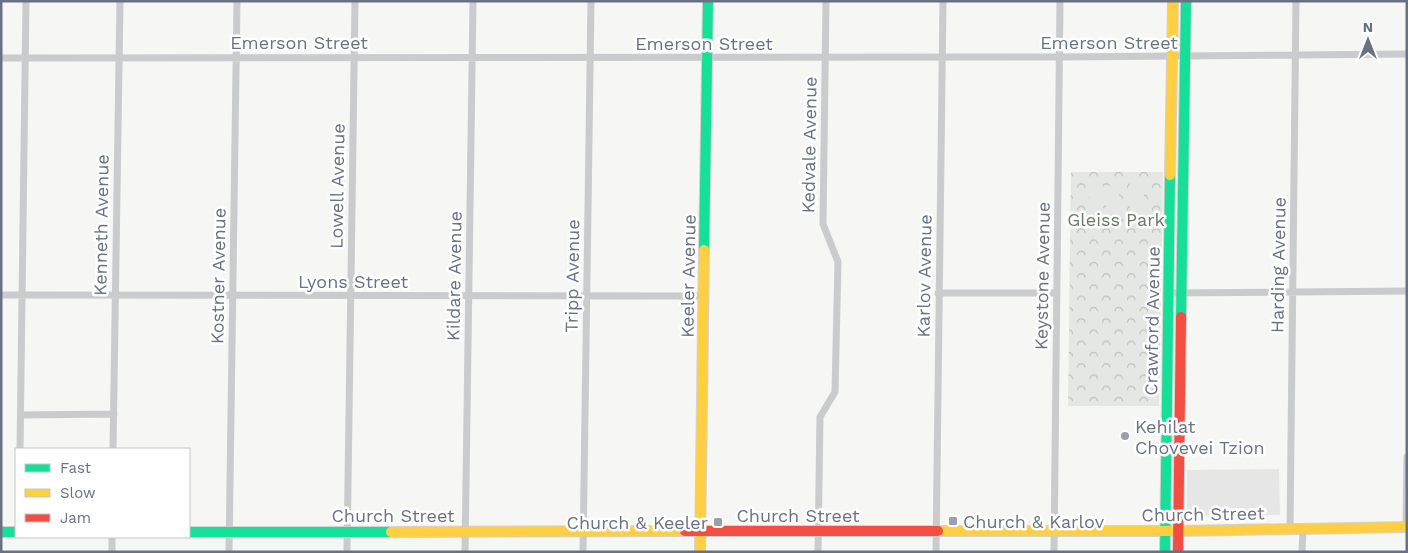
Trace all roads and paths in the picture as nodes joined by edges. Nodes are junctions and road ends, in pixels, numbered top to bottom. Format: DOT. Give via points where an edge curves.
graph roads {
  1 [pos="26,1"];
  2 [pos="120,1"];
  3 [pos="237,1"];
  4 [pos="355,1"];
  5 [pos="473,1"];
  6 [pos="591,1"];
  7 [pos="708,1"];
  8 [pos="826,1"];
  9 [pos="943,1"];
  10 [pos="1060,1"];
  11 [pos="1173,1"];
  12 [pos="1186,1"];
  13 [pos="1296,1"];
  14 [pos="1407,54"];
  15 [pos="1295,55"];
  16 [pos="1173,56"];
  17 [pos="1185,56"];
  18 [pos="236,57"];
  19 [pos="354,57"];
  20 [pos="825,57"];
  21 [pos="943,57"];
  22 [pos="1060,57"];
  23 [pos="1,58"];
  24 [pos="26,58"];
  25 [pos="119,58"];
  26 [pos="472,58"];
  27 [pos="590,58"];
  28 [pos="708,58"];
  29 [pos="1407,290"];
  30 [pos="1182,292"];
  31 [pos="1293,292"];
  32 [pos="938,293"];
  33 [pos="1057,293"];
  34 [pos="1169,293"];
  35 [pos="1,295"];
  36 [pos="22,295"];
  37 [pos="115,296"];
  38 [pos="233,296"];
  39 [pos="351,296"];
  40 [pos="469,296"];
  41 [pos="586,296"];
  42 [pos="704,296"];
  43 [pos="114,414"];
  44 [pos="21,415"];
  45 [pos="20,448"];
  46 [pos="113,448"];
  47 [pos="1407,457"];
  48 [pos="1406,527"];
  49 [pos="1290,529"];
  50 [pos="1302,529"];
  51 [pos="701,531"];
  52 [pos="819,531"];
  53 [pos="936,531"];
  54 [pos="1054,531"];
  55 [pos="1165,531"];
  56 [pos="1178,531"];
  57 [pos="1,532"];
  58 [pos="15,532"];
  59 [pos="190,532"];
  60 [pos="230,532"];
  61 [pos="347,532"];
  62 [pos="465,532"];
  63 [pos="583,532"];
  64 [pos="112,538"];
  65 [pos="112,552"];
  66 [pos="230,552"];
  67 [pos="347,552"];
  68 [pos="465,552"];
  69 [pos="582,552"];
  70 [pos="700,552"];
  71 [pos="818,552"];
  72 [pos="936,552"];
  73 [pos="1054,552"];
  74 [pos="1165,552"];
  75 [pos="1178,552"];
  76 [pos="1302,552"];
  1 -- 24 [label="street"];
  2 -- 25 [label="street, Kenneth Avenue"];
  3 -- 18 [label="street, Kostner Avenue"];
  4 -- 19 [label="street, Lowell Avenue"];
  5 -- 26 [label="street, Kildare Avenue"];
  6 -- 27 [label="street, Tripp Avenue"];
  7 -- 28 [label="street, Keeler Avenue"];
  8 -- 20 [label="street, Kedvale Avenue"];
  9 -- 21 [label="street, Karlov Avenue"];
  10 -- 22 [label="street, Keystone Avenue"];
  11 -- 16 [label="street, Crawford Avenue"];
  12 -- 17 [label="street, Crawford Avenue"];
  13 -- 15 [label="street, Harding Avenue"];
  14 -- 15 [label="street, Emerson Street"];
  15 -- 17 [label="street, Emerson Street"];
  15 -- 31 [label="street, Harding Avenue"];
  16 -- 17 [label="street, Emerson Street"];
  16 -- 22 [label="street, Emerson Street"];
  16 -- 34 [label="street, Crawford Avenue"];
  17 -- 30 [label="street, Crawford Avenue"];
  18 -- 19 [label="street, Emerson Street"];
  18 -- 25 [label="street, Emerson Street"];
  18 -- 38 [label="street, Kostner Avenue"];
  19 -- 26 [label="street, Emerson Street"];
  19 -- 39 [label="street, Lowell Avenue"];
  20 -- 21 [label="street, Emerson Street"];
  20 -- 28 [label="street, Emerson Street"];
  20 -- 52 [label="street, Kedvale Avenue" via="823,224 838,262 835,392 820,417"];
  21 -- 22 [label="street, Emerson Street"];
  21 -- 32 [label="street, Karlov Avenue"];
  22 -- 33 [label="street, Keystone Avenue"];
  23 -- 24 [label="street, Emerson Street"];
  24 -- 25 [label="street, Emerson Street"];
  24 -- 36 [label="street"];
  25 -- 37 [label="street, Kenneth Avenue"];
  26 -- 27 [label="street, Emerson Street"];
  26 -- 40 [label="street, Kildare Avenue"];
  27 -- 28 [label="street, Emerson Street"];
  27 -- 41 [label="street, Tripp Avenue"];
  28 -- 42 [label="street, Keeler Avenue"];
  29 -- 31 [label="street"];
  30 -- 31 [label="street"];
  30 -- 34 [label="street"];
  30 -- 56 [label="street, Crawford Avenue"];
  31 -- 49 [label="street, Harding Avenue"];
  32 -- 33 [label="street"];
  32 -- 53 [label="street, Karlov Avenue"];
  33 -- 54 [label="street, Keystone Avenue"];
  34 -- 55 [label="street, Crawford Avenue"];
  35 -- 36 [label="street, Lyons Street"];
  36 -- 37 [label="street, Lyons Street"];
  36 -- 44 [label="street"];
  37 -- 38 [label="street, Lyons Street"];
  37 -- 43 [label="street, Kenneth Avenue"];
  38 -- 39 [label="street, Lyons Street"];
  38 -- 60 [label="street, Kostner Avenue"];
  39 -- 40 [label="street, Lyons Street"];
  39 -- 61 [label="street, Lowell Avenue"];
  40 -- 41 [label="street, Lyons Street"];
  40 -- 62 [label="street, Kildare Avenue"];
  41 -- 42 [label="street, Lyons Street"];
  41 -- 63 [label="street, Tripp Avenue"];
  42 -- 51 [label="street, Keeler Avenue"];
  43 -- 44 [label="street"];
  43 -- 46 [label="street, Kenneth Avenue"];
  44 -- 45 [label="street"];
  47 -- 48 [label="street"];
  48 -- 50 [label="street, Church Street"];
  49 -- 50 [label="street, Church Street"];
  49 -- 56 [label="street, Church Street"];
  50 -- 76 [label="street"];
  51 -- 52 [label="street, Church Street"];
  51 -- 63 [label="street, Church Street"];
  51 -- 70 [label="street, Keeler Avenue"];
  52 -- 53 [label="street, Church Street"];
  52 -- 71 [label="street, Kedvale Avenue"];
  53 -- 54 [label="street, Church Street"];
  53 -- 72 [label="street, Karlov Avenue"];
  54 -- 55 [label="street, Church Street"];
  54 -- 73 [label="street, Keystone Avenue"];
  55 -- 56 [label="street, Church Street"];
  55 -- 74 [label="street, Crawford Avenue"];
  56 -- 75 [label="street, Crawford Avenue"];
  57 -- 58 [label="street"];
  59 -- 60 [label="street, Church Street"];
  60 -- 61 [label="street, Church Street"];
  60 -- 66 [label="street, Kostner Avenue"];
  61 -- 62 [label="street, Church Street"];
  61 -- 67 [label="street, Lowell Avenue"];
  62 -- 63 [label="street, Church Street"];
  62 -- 68 [label="street, Kildare Avenue"];
  63 -- 69 [label="street, Tripp Avenue"];
  64 -- 65 [label="street"];
}
